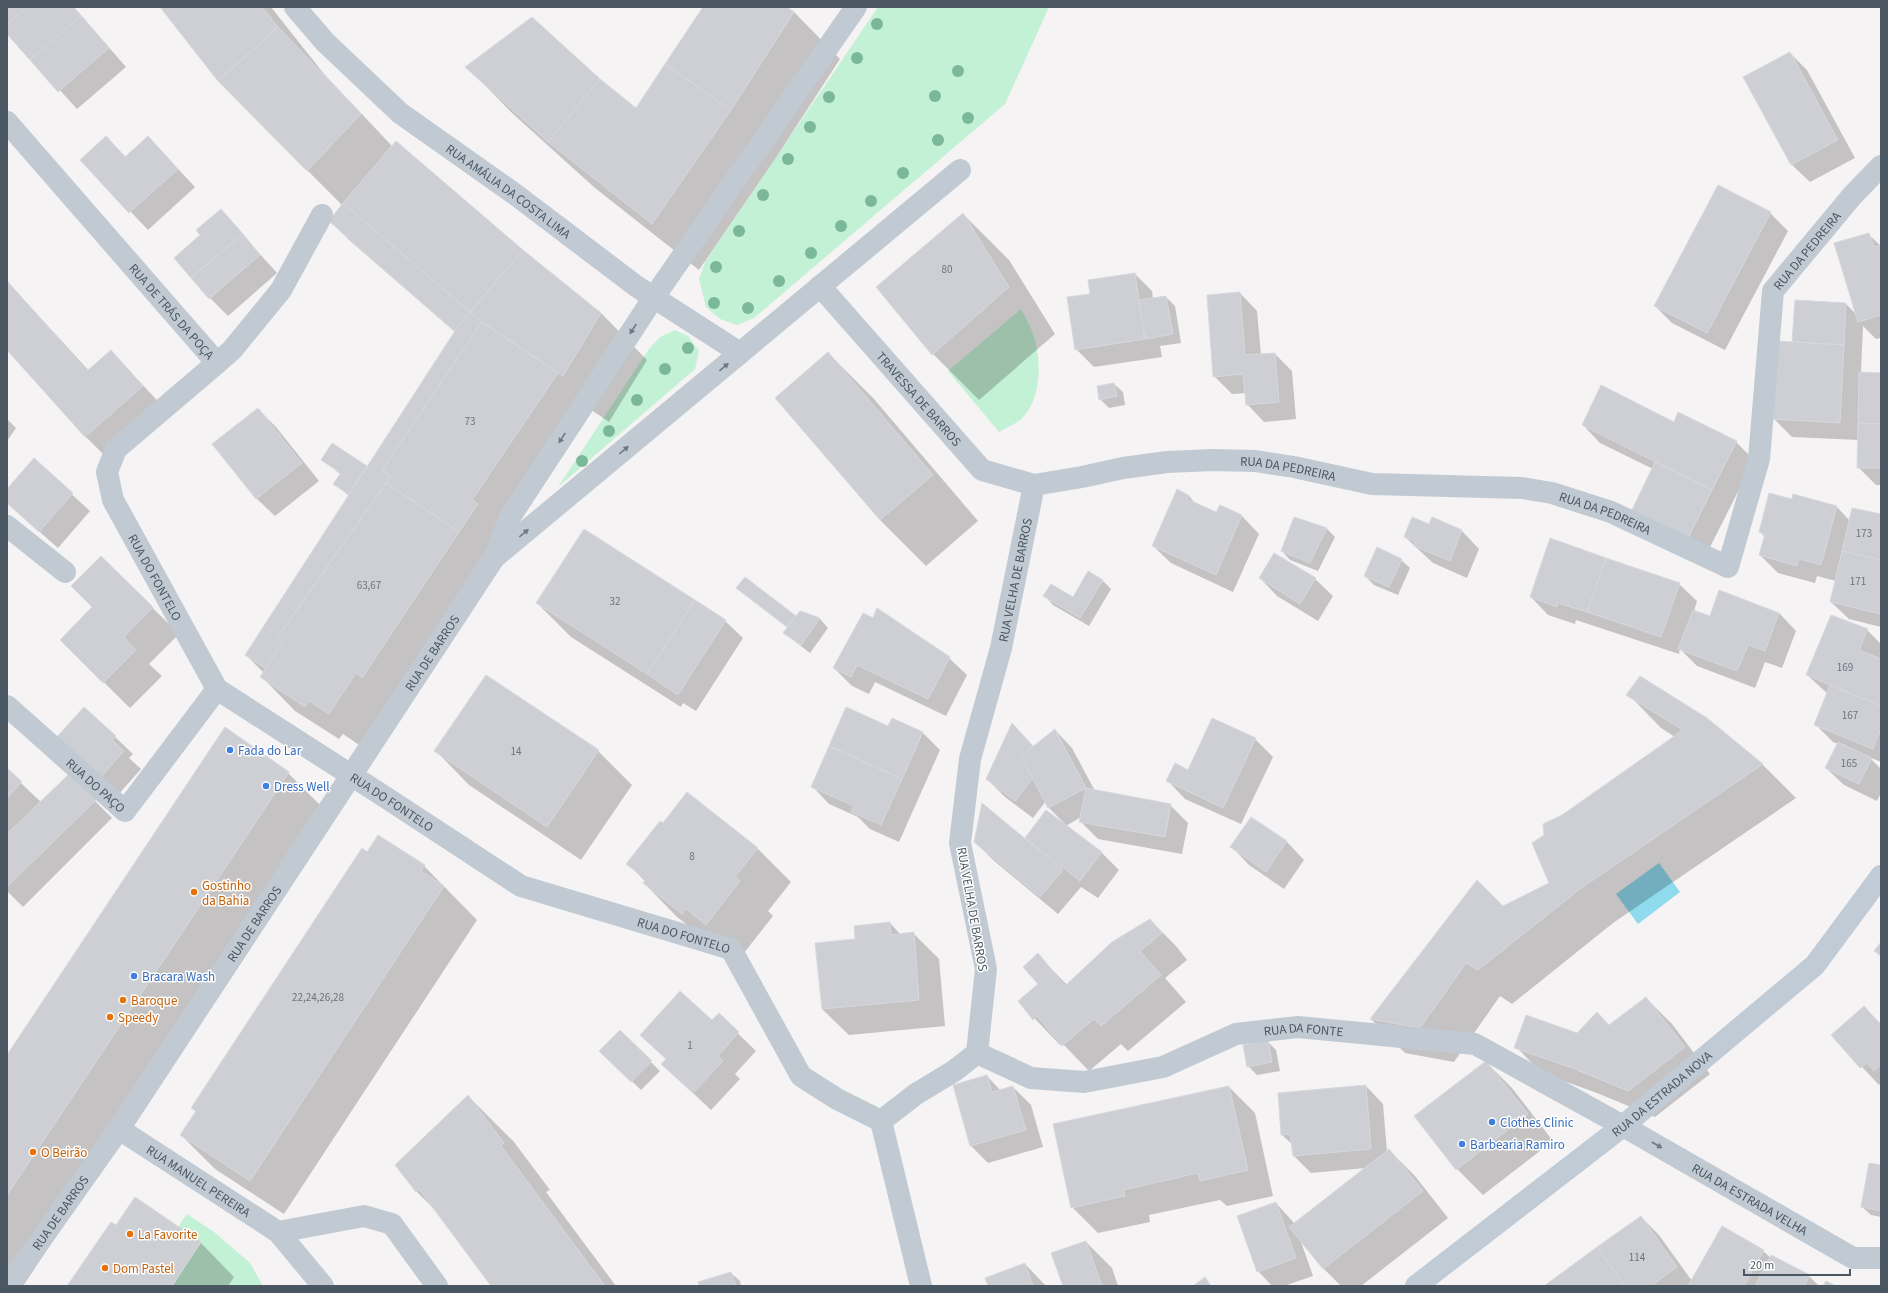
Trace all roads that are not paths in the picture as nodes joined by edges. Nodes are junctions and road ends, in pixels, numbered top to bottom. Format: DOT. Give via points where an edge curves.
graph roads {
  1 [pos="295,7"];
  2 [pos="856,7"];
  3 [pos="7,122"];
  4 [pos="1881,166"];
  5 [pos="960,170"];
  6 [pos="322,215"];
  7 [pos="820,286"];
  8 [pos="654,297"];
  9 [pos="740,353"];
  10 [pos="217,362"];
  11 [pos="1034,485"];
  12 [pos="7,526"];
  13 [pos="494,558"];
  14 [pos="64,572"];
  15 [pos="217,689"];
  16 [pos="7,706"];
  17 [pos="351,775"];
  18 [pos="1881,876"];
  19 [pos="977,1053"];
  20 [pos="881,1121"];
  21 [pos="1623,1126"];
  22 [pos="119,1129"];
  23 [pos="278,1232"];
  24 [pos="1881,1258"];
  25 [pos="8,1286"];
  26 [pos="323,1286"];
  27 [pos="438,1286"];
  28 [pos="921,1286"];
  29 [pos="1416,1286"];
  1 -- 8 [label="street, RUA AMÁLIA DA COSTA LIMA" via="325,42 400,113"];
  2 -- 8 [label="street"];
  3 -- 10 [label="street, RUA DE TRÁS DA POÇA"];
  4 -- 11 [label="street, RUA DA PEDREIRA" via="1852,196 1773,291 1759,459 1728,567 1610,512 1552,493 1522,488 1372,484 1255,461 1214,460 1167,462 1123,468"];
  5 -- 7 [label="street"];
  6 -- 10 [label="street, RUA DE TRÁS DA POÇA" via="281,290 232,350"];
  7 -- 9 [label="street"];
  7 -- 11 [label="street, TRAVESSA DE BARROS" via="982,470"];
  8 -- 9 [label="street, RUA AMÁLIA DA COSTA LIMA"];
  8 -- 13 [label="street, one-way" via="510,517"];
  13 -- 9 [label="street, one-way"];
  10 -- 15 [label="street, RUA DO FONTELO" via="116,449 107,472 113,500"];
  11 -- 19 [label="street, RUA VELHA DE BARROS" via="1001,648 970,759 960,843 986,969"];
  12 -- 14 [label="street"];
  13 -- 17 [label="street, RUA DE BARROS"];
  15 -- 16 [label="street, RUA DO PAÇO" via="125,812"];
  15 -- 17 [label="street, RUA DO FONTELO"];
  17 -- 20 [label="street, RUA DO FONTELO" via="521,886 731,949 801,1076 837,1099"];
  17 -- 22 [label="street, RUA DE BARROS"];
  18 -- 21 [label="main road, RUA DA ESTRADA NOVA" via="1815,966"];
  19 -- 20 [label="street"];
  19 -- 21 [label="street, RUA DA FONTE" via="1030,1078 1084,1082 1163,1067 1236,1034 1298,1027 1475,1044"];
  20 -- 28 [label="street"];
  21 -- 24 [label="street, RUA DA ESTRADA VELHA, one-way" via="1853,1258"];
  21 -- 29 [label="main road, RUA DA ESTRADA NOVA"];
  22 -- 23 [label="street, RUA MANUEL PEREIRA"];
  22 -- 25 [label="street, RUA DE BARROS"];
  23 -- 26 [label="street, RUA MANUEL PEREIRA"];
  23 -- 27 [label="street" via="364,1216 392,1224"];
}
